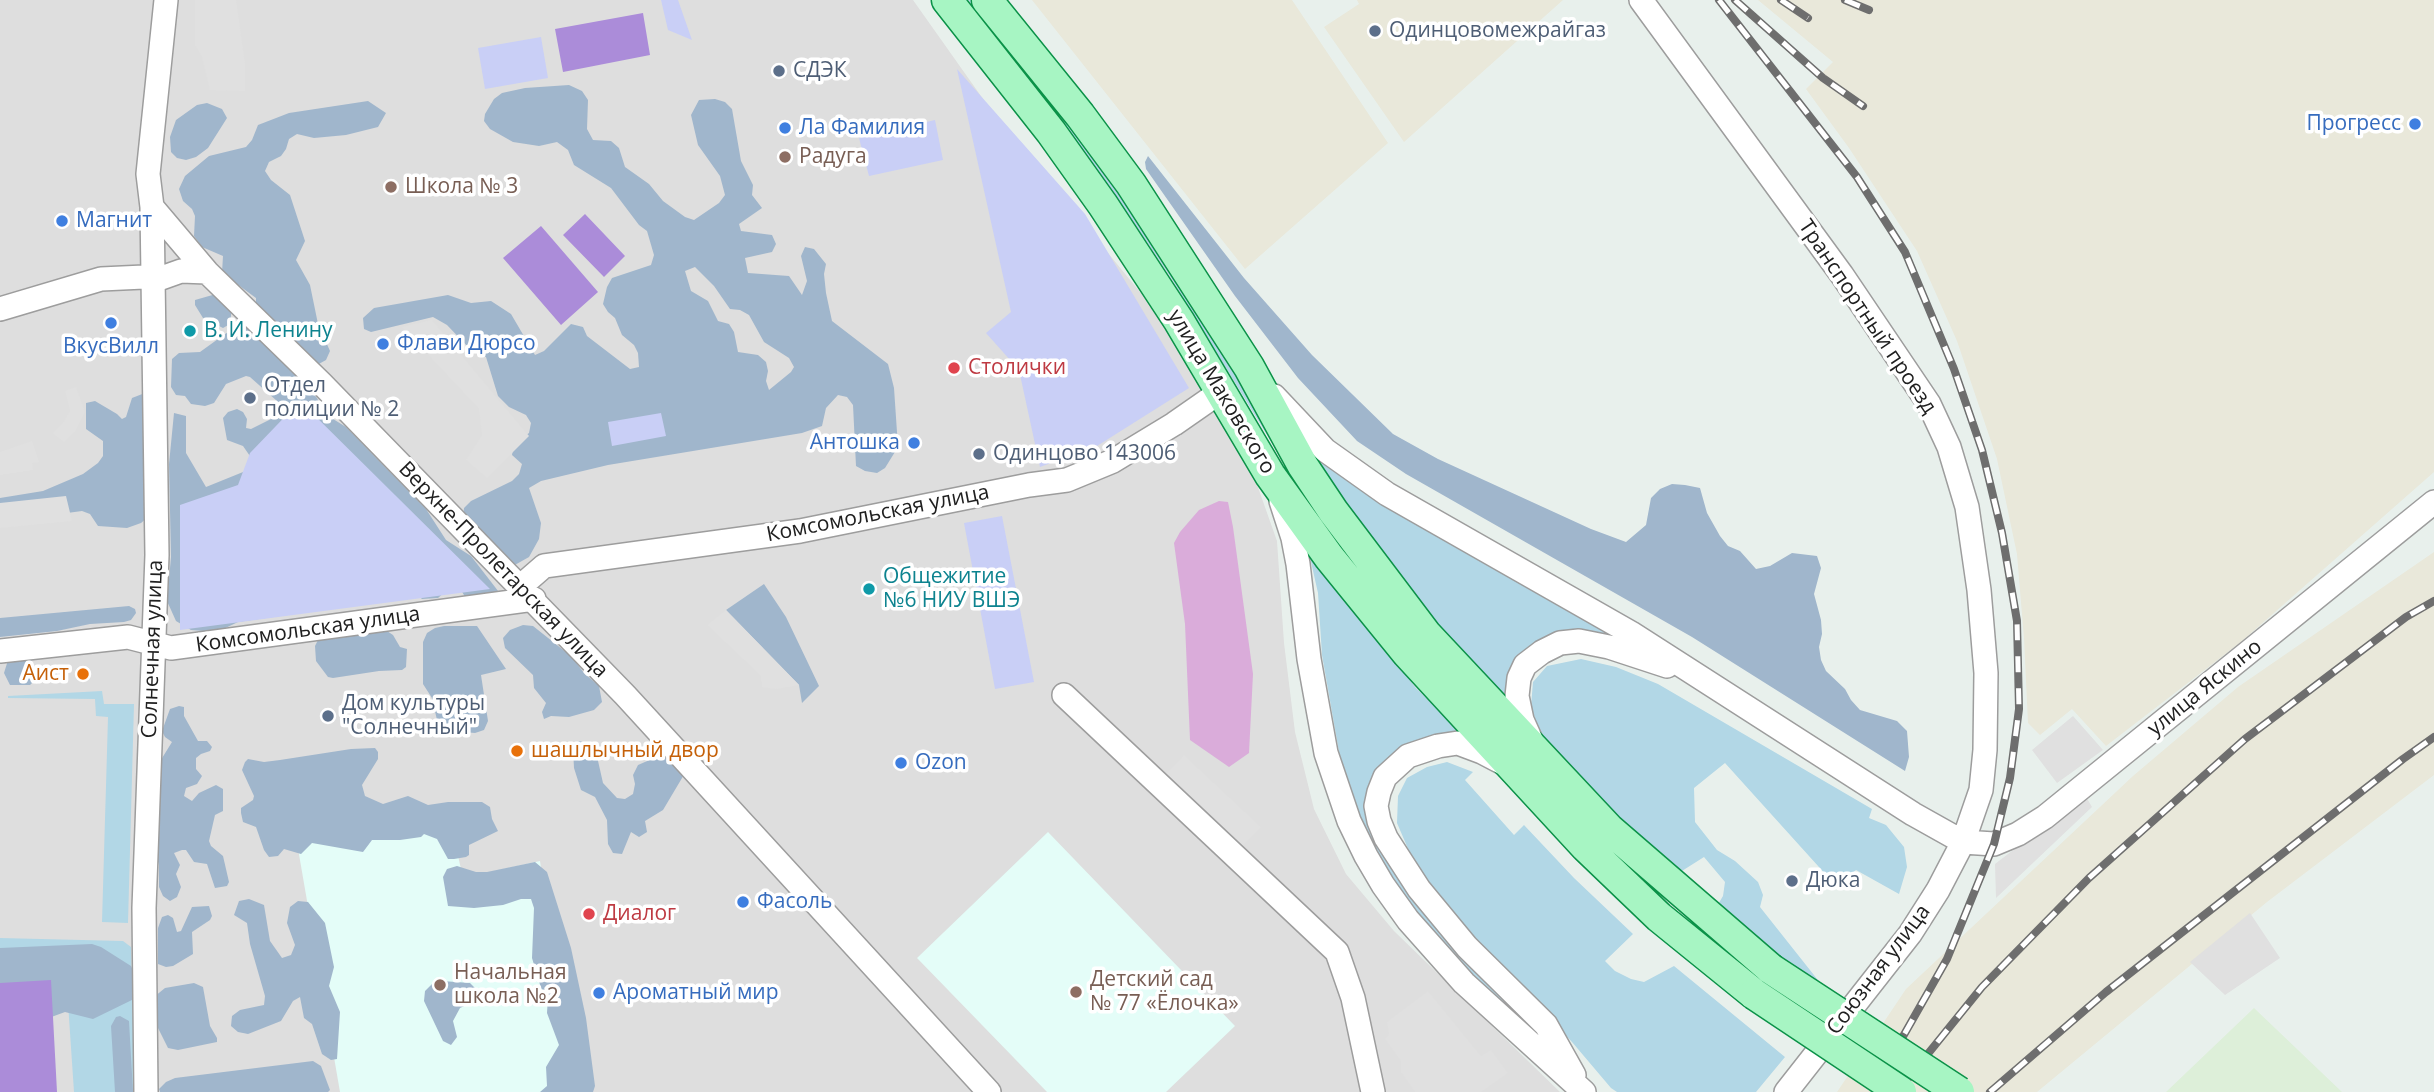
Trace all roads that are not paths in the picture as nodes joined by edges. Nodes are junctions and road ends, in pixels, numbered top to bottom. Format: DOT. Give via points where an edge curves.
graph roads {
  1 [pos="166,0"];
  2 [pos="947,0"];
  3 [pos="987,0"];
  4 [pos="1641,0"];
  5 [pos="152,206"];
  6 [pos="207,272"];
  7 [pos="153,281"];
  8 [pos="0,309"];
  9 [pos="1249,367"];
  10 [pos="1220,392"];
  11 [pos="1270,475"];
  12 [pos="2434,502"];
  13 [pos="527,593"];
  14 [pos="153,645"];
  15 [pos="0,651"];
  16 [pos="1690,672"];
  17 [pos="1065,695"];
  18 [pos="1526,762"];
  19 [pos="1963,842"];
  20 [pos="1583,1091"];
  21 [pos="146,1092"];
  22 [pos="989,1092"];
  23 [pos="1373,1092"];
  24 [pos="1786,1092"];
  25 [pos="1901,1092"];
  26 [pos="1959,1092"];
  1 -- 5 [label="street" via="148,174"];
  2 -- 10 [label="main road, улица Маковского" via="1103,205"];
  3 -- 9 [label="main road, улица Маковского" via="1131,184"];
  4 -- 19 [label="street, Транспортный проезд" via="1842,275 1942,428 1967,507 1986,673 1981,790"];
  5 -- 6 [label="street, Верхне-Пролетарская улица"];
  5 -- 7 [label="street, Солнечная улица"];
  6 -- 7 [label="street" via="181,271"];
  6 -- 13 [label="street, Верхне-Пролетарская улица"];
  7 -- 8 [label="street" via="144,277 101,279"];
  7 -- 14 [label="street, Солнечная улица"];
  9 -- 16 [label="street" via="1301,427 1357,474"];
  9 -- 18 [label="main road, улица Маковского" via="1303,466 1378,573"];
  10 -- 11 [label="main road, улица Маковского"];
  10 -- 13 [label="street, Комсомольская улица" via="1174,424 1067,480 800,531 544,566"];
  11 -- 18 [label="main road, улица Маковского" via="1407,653"];
  11 -- 20 [label="street" via="1293,538 1326,753 1366,856 1408,920 1464,983"];
  12 -- 19 [label="street, улица Яскино" via="2045,817 1994,844"];
  13 -- 14 [label="street, Комсомольская улица" via="183,647"];
  13 -- 22 [label="street, Верхне-Пролетарская улица"];
  14 -- 15 [label="street, Комсомольская улица" via="128,637"];
  14 -- 21 [label="street, Солнечная улица" via="144,908"];
  16 -- 18 [label="street" via="1579,641 1542,652 1525,665 1519,678"];
  16 -- 19 [label="street"];
  17 -- 23 [label="street" via="1337,952 1353,998"];
  18 -- 20 [label="street" via="1458,743 1422,750 1385,777 1376,806 1386,838 1419,889 1467,947 1546,1024"];
  18 -- 25 [label="main road, bridge" via="1586,847 1659,917 1754,994"];
  18 -- 26 [label="main road, bridge" via="1771,969"];
  19 -- 24 [label="street, Союзная улица" via="1910,934"];
}
